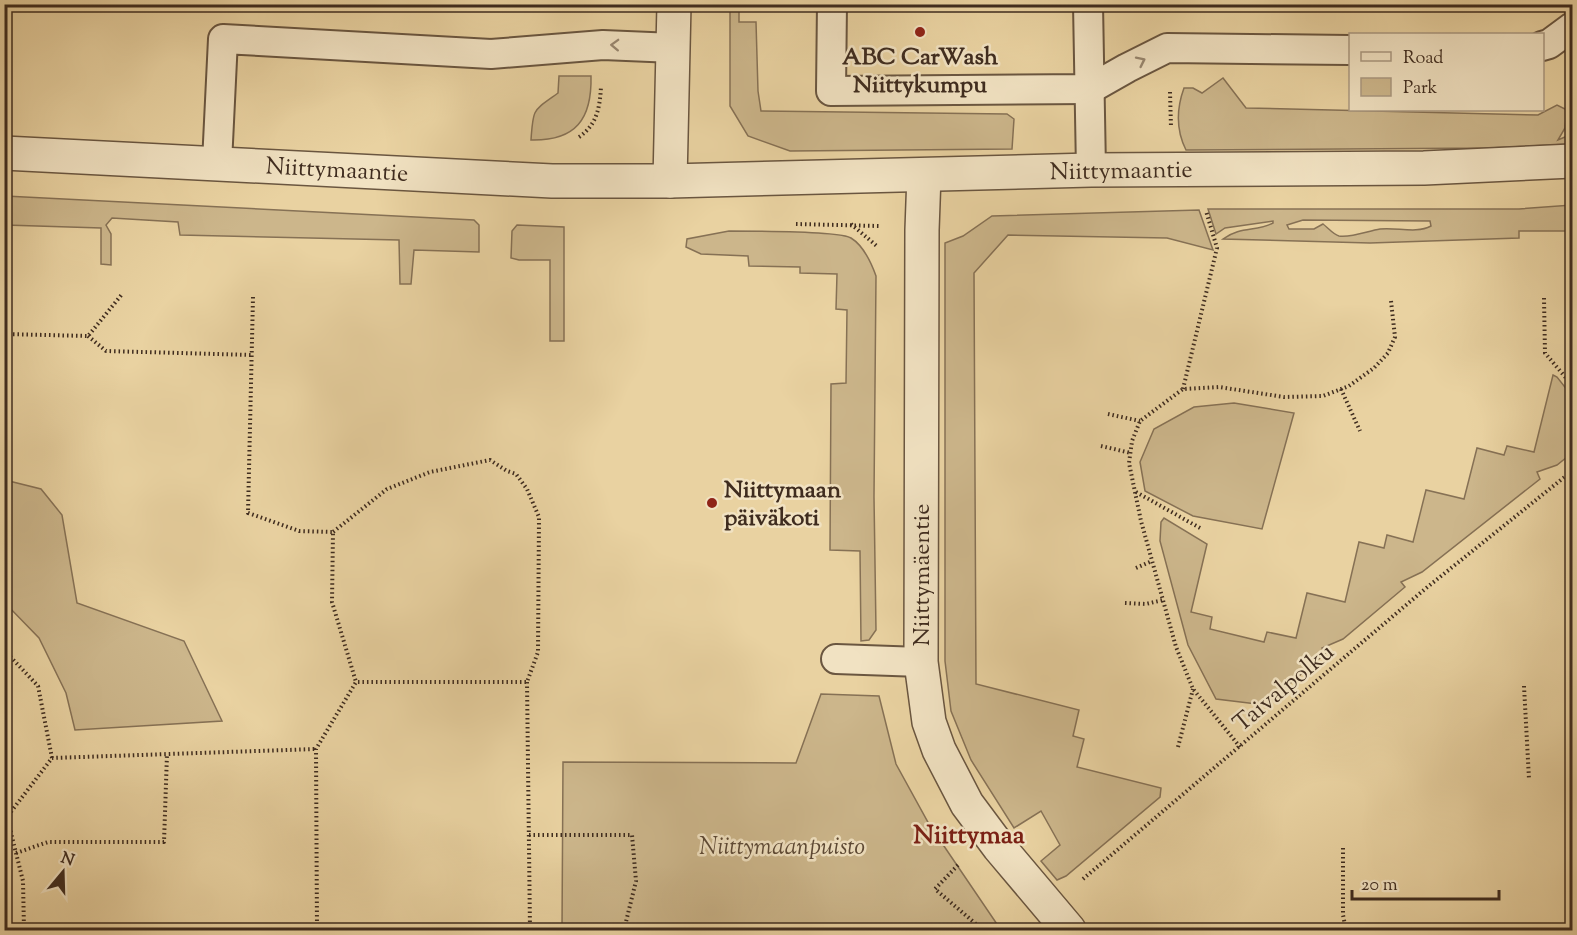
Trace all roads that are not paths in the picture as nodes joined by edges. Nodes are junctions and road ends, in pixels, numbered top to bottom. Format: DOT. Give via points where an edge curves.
graph roads {
  1 [pos="674,4"];
  2 [pos="832,4"];
  3 [pos="1108,4"];
  4 [pos="1088,15"];
  5 [pos="1572,27"];
  6 [pos="1544,45"];
  7 [pos="674,48"];
  8 [pos="1349,50"];
  9 [pos="1090,89"];
  10 [pos="4,153"];
  11 [pos="1572,161"];
  12 [pos="217,163"];
  13 [pos="1091,170"];
  14 [pos="924,175"];
  15 [pos="670,181"];
  16 [pos="836,659"];
  17 [pos="921,662"];
  18 [pos="1059,918"];
  1 -- 7 [label="street"];
  2 -- 9 [label="lane" via="831,90"];
  3 -- 4 [label="lane"];
  4 -- 9 [label="lane"];
  5 -- 6 [label="lane"];
  7 -- 12 [label="lane, one-way" via="603,45 491,54 223,39"];
  7 -- 15 [label="street"];
  9 -- 8 [label="lane, one-way" via="1167,48"];
  9 -- 13 [label="lane"];
  10 -- 12 [label="street, Niittymaantie"];
  11 -- 13 [label="street, Niittymaantie" via="1424,168"];
  12 -- 15 [label="street, Niittymaantie" via="552,181"];
  13 -- 14 [label="street, Niittymaantie"];
  14 -- 15 [label="street, Niittymaantie"];
  14 -- 17 [label="street, Niittymäentie"];
  16 -- 17 [label="lane"];
  17 -- 18 [label="street, Niittymäentie" via="929,722 939,750 974,812"];
}
